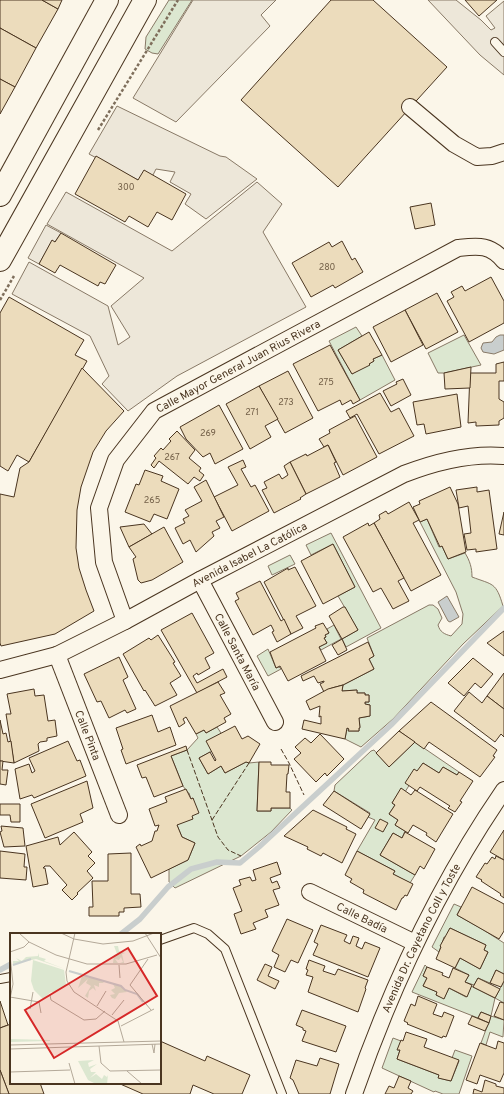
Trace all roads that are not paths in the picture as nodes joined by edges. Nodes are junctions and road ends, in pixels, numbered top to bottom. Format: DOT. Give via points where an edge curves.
graph roads {
  1 [pos="107,0"];
  2 [pos="145,0"];
  3 [pos="495,42"];
  4 [pos="504,52"];
  5 [pos="410,107"];
  6 [pos="504,152"];
  7 [pos="0,195"];
  8 [pos="504,261"];
  9 [pos="7,268"];
  10 [pos="504,456"];
  11 [pos="200,580"];
  12 [pos="126,621"];
  13 [pos="57,655"];
  14 [pos="0,670"];
  15 [pos="275,722"];
  16 [pos="504,790"];
  17 [pos="119,815"];
  18 [pos="310,892"];
  19 [pos="161,940"];
  20 [pos="415,943"];
  21 [pos="10,977"];
  22 [pos="0,979"];
  23 [pos="282,1094"];
  24 [pos="354,1094"];
  1 -- 7 [label="highway"];
  2 -- 9 [label="highway"];
  3 -- 4 [label="lane"];
  5 -- 6 [label="street" via="454,144 477,156 492,156"];
  8 -- 12 [label="street, Calle Mayor General Juan Rius Rivera" via="488,248 458,248 154,411 116,460 100,508 104,562"];
  10 -- 11 [label="street, Avenida Isabel La Católica" via="467,457 404,474"];
  11 -- 12 [label="street, Avenida Isabel La Católica"];
  11 -- 15 [label="street, Calle Santa María"];
  12 -- 13 [label="street, Avenida Isabel La Católica"];
  13 -- 14 [label="street, Avenida Isabel La Católica"];
  13 -- 17 [label="street, Calle Pinta"];
  16 -- 20 [label="street, Avenida Dr. Cayetano Coll y Toste" via="454,870"];
  18 -- 20 [label="street, Calle Badía"];
  19 -- 23 [label="lane" via="194,928 208,934 225,949"];
  20 -- 24 [label="street, Avenida Dr. Cayetano Coll y Toste" via="369,1050"];
  21 -- 22 [label="lane"];
}
